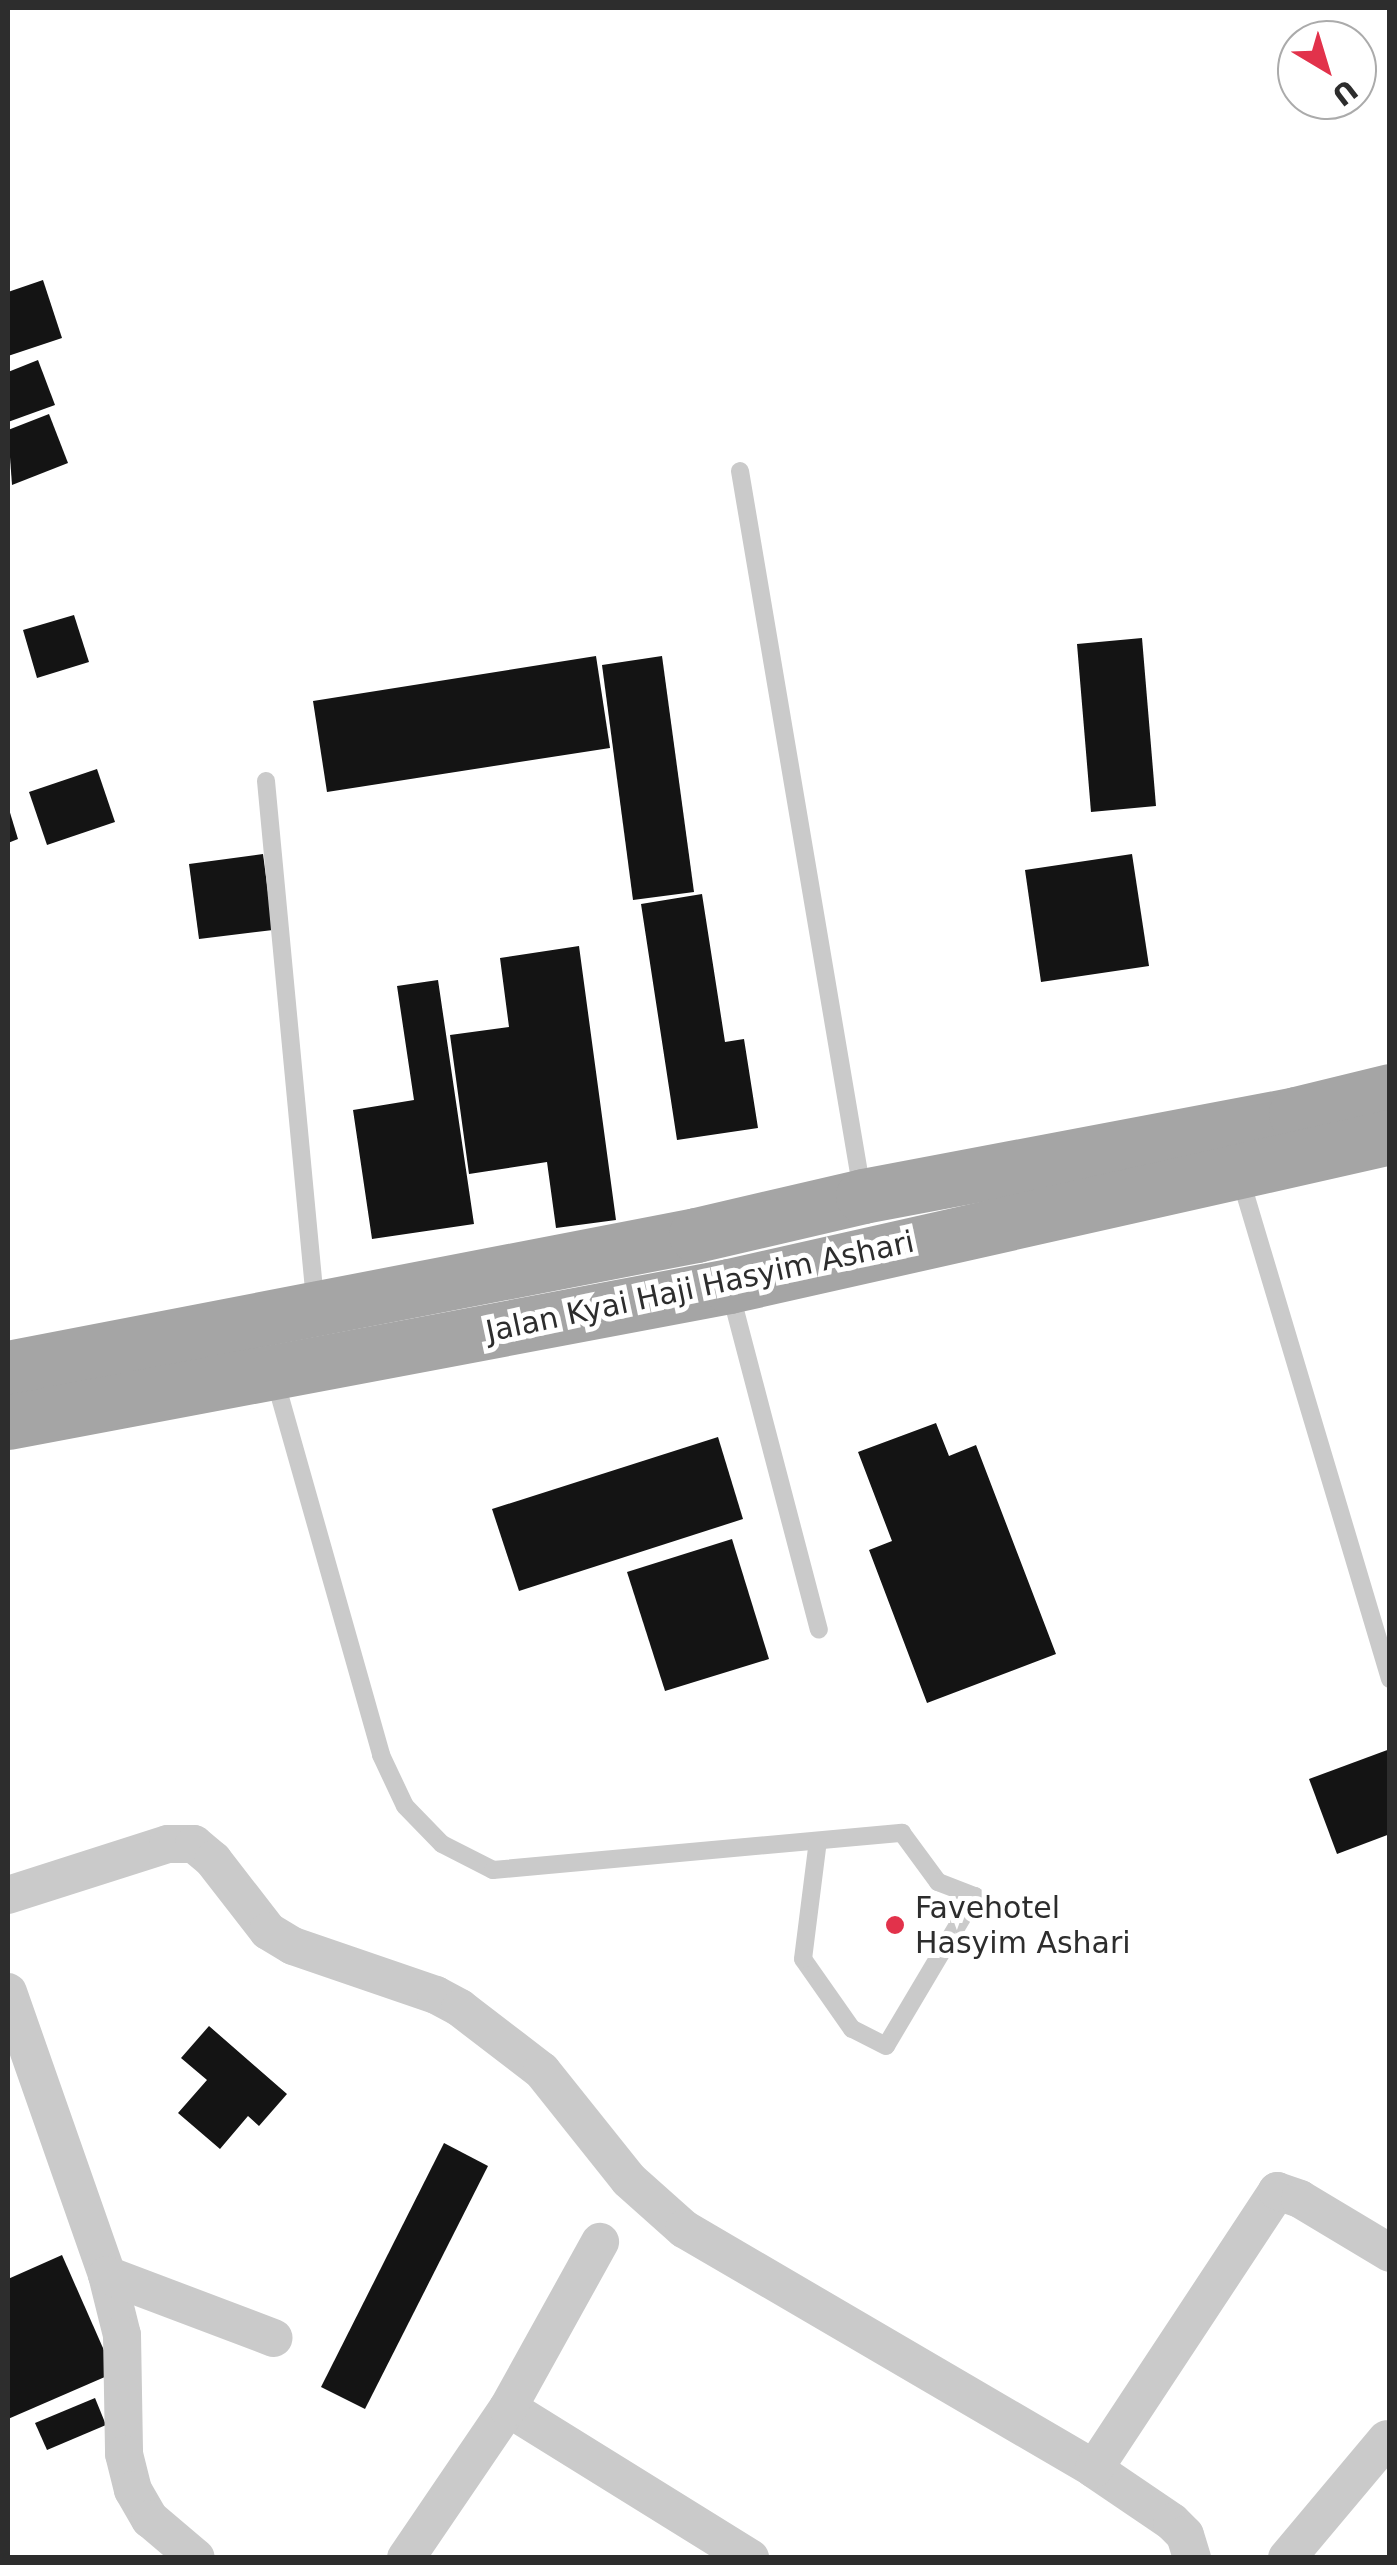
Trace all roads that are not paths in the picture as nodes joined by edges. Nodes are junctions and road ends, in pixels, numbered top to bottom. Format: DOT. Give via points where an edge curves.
graph roads {
  1 [pos="740,471"];
  2 [pos="266,780"];
  3 [pos="1390,1091"];
  4 [pos="1390,1137"];
  5 [pos="1240,1173"];
  6 [pos="863,1196"];
  7 [pos="729,1286"];
  8 [pos="315,1306"];
  9 [pos="8,1368"];
  10 [pos="273,1371"];
  11 [pos="8,1422"];
  12 [pos="819,1630"];
  13 [pos="1390,1680"];
  14 [pos="818,1841"];
  15 [pos="8,1895"];
  16 [pos="8,1992"];
  17 [pos="600,2242"];
  18 [pos="1390,2253"];
  19 [pos="108,2275"];
  20 [pos="274,2338"];
  21 [pos="508,2408"];
  22 [pos="1388,2439"];
  23 [pos="1094,2469"];
  24 [pos="196,2558"];
  25 [pos="406,2558"];
  26 [pos="750,2558"];
  27 [pos="1192,2558"];
  28 [pos="1287,2558"];
  1 -- 6 [label="lane"];
  2 -- 8 [label="lane"];
  3 -- 6 [label="main road, Jalan Kyai Haji Hasyim Ashari"];
  4 -- 5 [label="main road, Jalan Kyai Haji Hasyim Ashari"];
  5 -- 7 [label="main road, Jalan Kyai Haji Hasyim Ashari"];
  5 -- 13 [label="lane"];
  6 -- 8 [label="main road, Jalan Kyai Haji Hasyim Ashari" via="696,1235"];
  7 -- 10 [label="main road, Jalan Kyai Haji Hasyim Ashari"];
  7 -- 12 [label="lane"];
  8 -- 9 [label="main road, Jalan Kyai Haji Hasyim Ashari"];
  10 -- 11 [label="main road, Jalan Kyai Haji Hasyim Ashari"];
  10 -- 14 [label="lane" via="382,1756 405,1806 442,1844 493,1870"];
  14 -- 14 [label="lane" via="902,1833 938,1882 976,1896 886,2046 852,2030 803,1960"];
  15 -- 23 [label="street" via="168,1844 194,1844 268,1932 436,1995 496,2033 542,2072 628,2180 684,2229"];
  16 -- 19 [label="street"];
  17 -- 21 [label="street"];
  18 -- 23 [label="street" via="1277,2191"];
  19 -- 20 [label="street"];
  19 -- 24 [label="street" via="122,2335 124,2454 133,2490 150,2519"];
  21 -- 25 [label="street"];
  21 -- 26 [label="street"];
  22 -- 28 [label="street"];
  23 -- 27 [label="street" via="1172,2522"];
}
